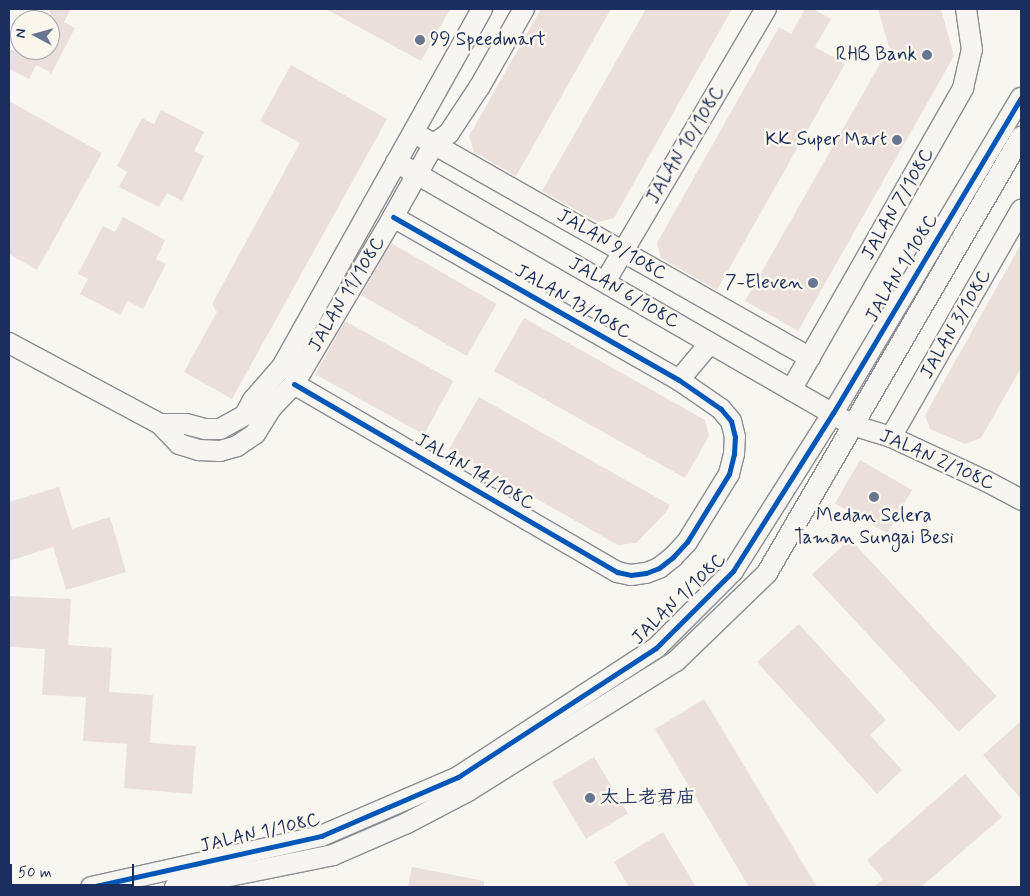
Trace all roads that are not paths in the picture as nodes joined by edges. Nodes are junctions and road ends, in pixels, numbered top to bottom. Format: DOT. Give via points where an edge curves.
graph roads {
  1 [pos="482,9"];
  2 [pos="524,9"];
  3 [pos="766,9"];
  4 [pos="966,9"];
  5 [pos="1021,98"];
  6 [pos="413,132"];
  7 [pos="1021,136"];
  8 [pos="434,144"];
  9 [pos="396,162"];
  10 [pos="417,174"];
  11 [pos="1021,210"];
  12 [pos="394,217"];
  13 [pos="623,251"];
  14 [pos="605,282"];
  15 [pos="9,343"];
  16 [pos="710,343"];
  17 [pos="810,358"];
  18 [pos="679,380"];
  19 [pos="294,384"];
  20 [pos="791,390"];
  21 [pos="833,413"];
  22 [pos="160,424"];
  23 [pos="852,424"];
  24 [pos="891,437"];
  25 [pos="1021,500"];
  26 [pos="646,573"];
  27 [pos="91,887"];
  28 [pos="175,887"];
  1 -- 6 [label="street, JALAN 11/108C"];
  2 -- 8 [label="street, JALAN 11/108C" via="449,133"];
  3 -- 13 [label="street, JALAN 10/108C"];
  4 -- 17 [label="street, JALAN 7/108C" via="972,50 963,88"];
  5 -- 21 [label="street, JALAN 1/108C"];
  6 -- 8 [label="street, JALAN 9/108C"];
  6 -- 9 [label="street, JALAN 11/108C"];
  7 -- 23 [label="street, JALAN 1/108C"];
  8 -- 10 [label="street, JALAN 11/108C"];
  8 -- 13 [label="street, JALAN 9/108C"];
  9 -- 10 [label="street, JALAN 6/108C"];
  9 -- 22 [label="street, JALAN 11/108C" via="282,366 253,400 245,415 220,429"];
  10 -- 12 [label="street, JALAN 11/108C"];
  10 -- 14 [label="street, JALAN 6/108C"];
  11 -- 24 [label="street, JALAN 3/108C"];
  12 -- 18 [label="street, JALAN 13/108C"];
  12 -- 19 [label="street, JALAN 11/108C"];
  13 -- 14 [label="street, JALAN 10/108C"];
  13 -- 17 [label="street, JALAN 9/108C"];
  14 -- 16 [label="street, JALAN 6/108C"];
  15 -- 22 [label="street, JALAN 11/108C"];
  16 -- 18 [label="street"];
  16 -- 20 [label="street, JALAN 6/108C"];
  17 -- 20 [label="street, JALAN 7/108C"];
  18 -- 26 [label="street, JALAN 13/108C" via="721,409 731,421 735,445 729,474 687,542 659,568"];
  19 -- 22 [label="street, JALAN 11/108C" via="271,408 255,434 237,446 220,451 199,450 179,444"];
  19 -- 26 [label="street, JALAN 14/108C" via="617,572 631,575"];
  20 -- 21 [label="street, JALAN 6/108C"];
  21 -- 23 [label="street, JALAN 6/108C"];
  21 -- 27 [label="street, JALAN 1/108C" via="733,571 656,648 458,777 322,836"];
  23 -- 24 [label="street, JALAN 2/108C"];
  23 -- 28 [label="street, JALAN 1/108C" via="767,573 676,661 468,791 407,823 333,855"];
  24 -- 25 [label="street, JALAN 2/108C"];
}
